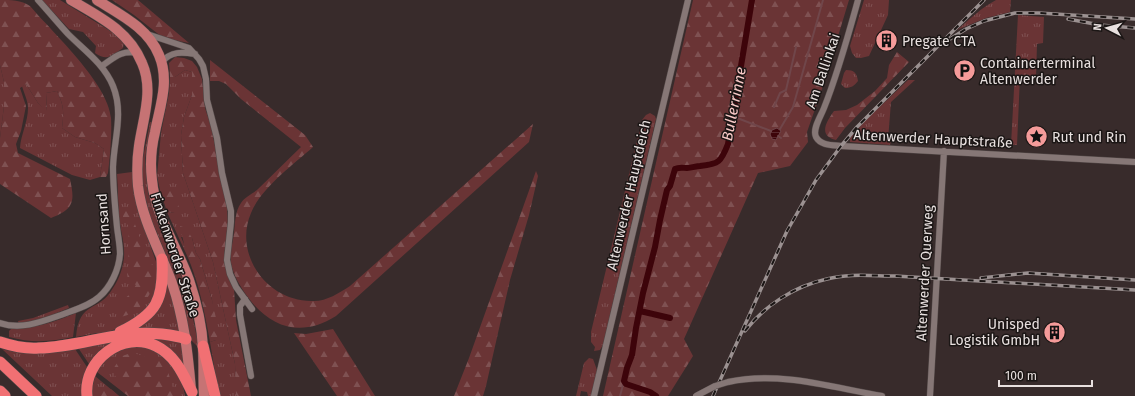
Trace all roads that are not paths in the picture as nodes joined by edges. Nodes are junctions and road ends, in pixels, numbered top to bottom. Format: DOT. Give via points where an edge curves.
graph roads {
  1 [pos="38,0"];
  2 [pos="71,0"];
  3 [pos="97,0"];
  4 [pos="688,0"];
  5 [pos="858,0"];
  6 [pos="147,34"];
  7 [pos="138,53"];
  8 [pos="195,54"];
  9 [pos="162,62"];
  10 [pos="102,66"];
  11 [pos="826,144"];
  12 [pos="944,151"];
  13 [pos="1135,162"];
  14 [pos="162,259"];
  15 [pos="245,299"];
  16 [pos="252,310"];
  17 [pos="0,323"];
  18 [pos="112,336"];
  19 [pos="186,339"];
  20 [pos="0,342"];
  21 [pos="203,346"];
  22 [pos="0,362"];
  23 [pos="203,368"];
  24 [pos="0,371"];
  25 [pos="251,376"];
  26 [pos="0,391"];
  27 [pos="192,394"];
  28 [pos="5,396"];
  29 [pos="27,396"];
  30 [pos="36,396"];
  31 [pos="87,396"];
  32 [pos="204,396"];
  33 [pos="215,396"];
  34 [pos="594,396"];
  35 [pos="696,396"];
  36 [pos="882,396"];
  37 [pos="930,396"];
  1 -- 10 [label="street, Hornsand" via="67,33"];
  2 -- 7 [label="main road, Finkenwerder Straße" via="114,26 130,40"];
  3 -- 6 [label="main road, Finkenwerder Straße"];
  4 -- 34 [label="street, Altenwerder Hauptdeich"];
  5 -- 11 [label="street, Am Ballinkai" via="830,93 816,129 817,138"];
  6 -- 8 [label="street, Finkenwerder Straße" via="186,46"];
  6 -- 9 [label="main road, Finkenwerder Straße"];
  7 -- 10 [label="street" via="121,53"];
  7 -- 14 [label="main road, Finkenwerder Straße" via="145,69 148,90 137,157 138,184 146,220"];
  8 -- 9 [label="street" via="175,53"];
  8 -- 15 [label="street" via="204,71 207,100 231,211 227,260 230,274"];
  9 -- 21 [label="main road, Finkenwerder Straße" via="164,89 152,147 152,182 158,208 191,287"];
  10 -- 17 [label="street, Hornsand" via="113,85 119,111 113,165 120,255 115,274 99,297 78,309 27,326"];
  11 -- 12 [label="street, Altenwerder Hauptstraße"];
  12 -- 13 [label="street, Altenwerder Hauptstraße"];
  12 -- 37 [label="street, Altenwerder Querweg"];
  14 -- 18 [label="highway" via="163,283 155,306 145,318"];
  14 -- 19 [label="main road, Finkenwerder Straße" via="174,289"];
  15 -- 16 [label="street"];
  15 -- 25 [label="street" via="240,306 240,315"];
  18 -- 19 [label="highway" via="154,333"];
  18 -- 20 [label="highway" via="41,348"];
  19 -- 23 [label="main road, Finkenwerder Straße" via="195,350"];
  19 -- 27 [label="main road, Finkenwerder Straße"];
  21 -- 23 [label="main road, Finkenwerder Straße"];
  21 -- 33 [label="highway"];
  22 -- 30 [label="highway"];
  23 -- 32 [label="main road, Finkenwerder Straße"];
  24 -- 29 [label="highway"];
  26 -- 28 [label="highway"];
  27 -- 31 [label="highway" via="177,364 170,356 156,346 133,342 106,352 95,364 87,385"];
  35 -- 36 [label="street, bridge" via="728,382 760,377 784,378"];
}
